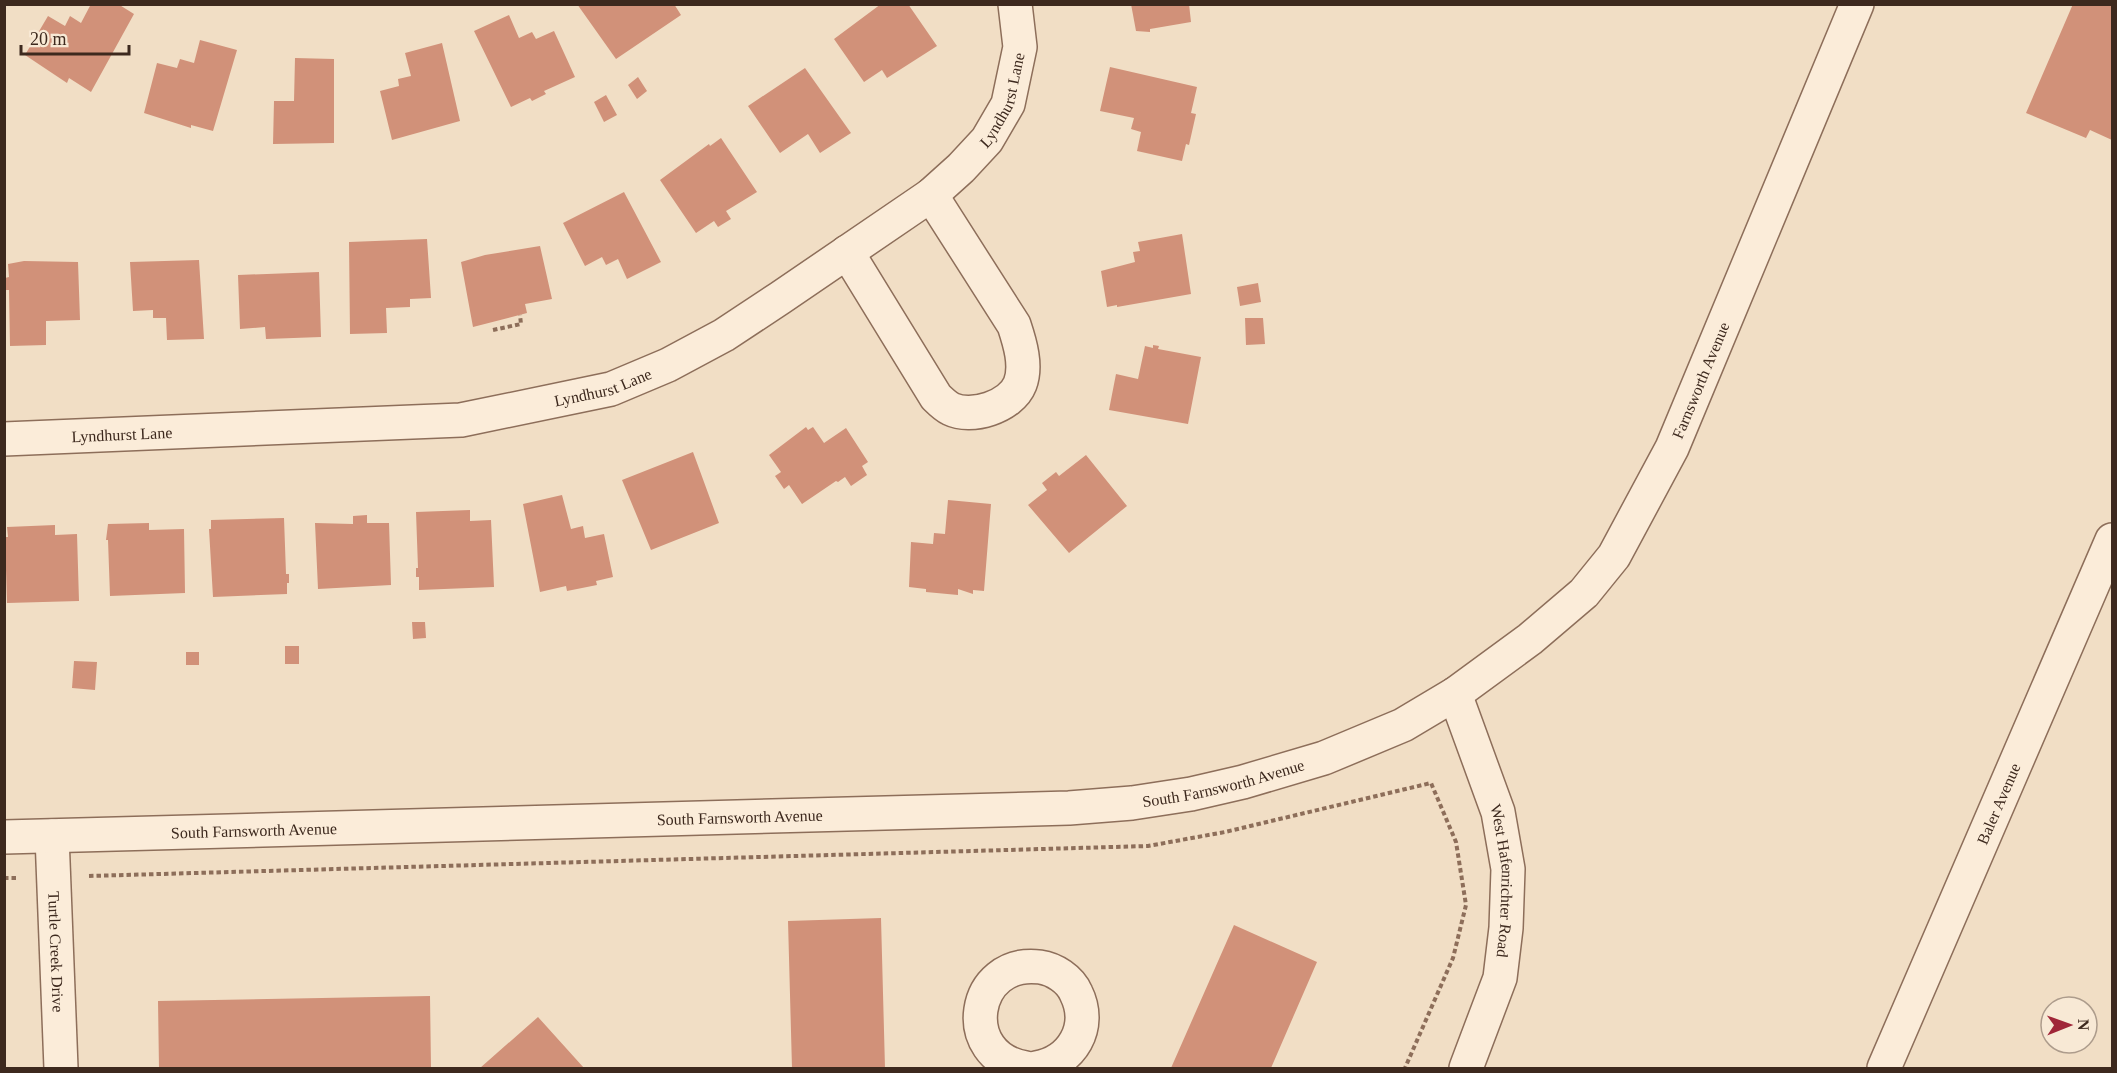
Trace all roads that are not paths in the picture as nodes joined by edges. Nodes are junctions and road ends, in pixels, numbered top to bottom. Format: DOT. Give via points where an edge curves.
graph roads {
  1 [pos="1016,4"];
  2 [pos="1857,4"];
  3 [pos="932,195"];
  4 [pos="847,252"];
  5 [pos="4,439"];
  6 [pos="2112,540"];
  7 [pos="1455,694"];
  8 [pos="52,836"];
  9 [pos="4,837"];
  10 [pos="61,1068"];
  11 [pos="1026,1068"];
  12 [pos="1036,1068"];
  13 [pos="1466,1068"];
  14 [pos="1884,1068"];
  1 -- 3 [label="street, Lyndhurst Lane" via="1020,47 1008,104 987,140"];
  2 -- 7 [label="street, Farnsworth Avenue" via="1672,448 1619,547 1584,593"];
  3 -- 4 [label="street, Lyndhurst Lane"];
  3 -- 4 [label="street" via="1014,325 1023,369 1019,386 1006,400 989,410 971,411 952,410 936,397"];
  4 -- 5 [label="street, Lyndhurst Lane" via="724,334 668,365 611,389 542,405 461,420 395,425"];
  6 -- 14 [label="street, Baler Avenue"];
  7 -- 8 [label="street, South Farnsworth Avenue" via="1403,725 1324,758 1233,784 1132,803 1045,809"];
  7 -- 13 [label="street, West Hafenrichter Road" via="1498,812 1508,869 1500,978"];
  8 -- 9 [label="street, South Farnsworth Avenue"];
  8 -- 10 [label="street, Turtle Creek Drive"];
  11 -- 12 [label="street" via="999,1058 987,1044 980,1027 980,1009 997,978 1030,966 1048,968 1064,977 1082,1008 1076,1043 1065,1057 1050,1066"];
}
